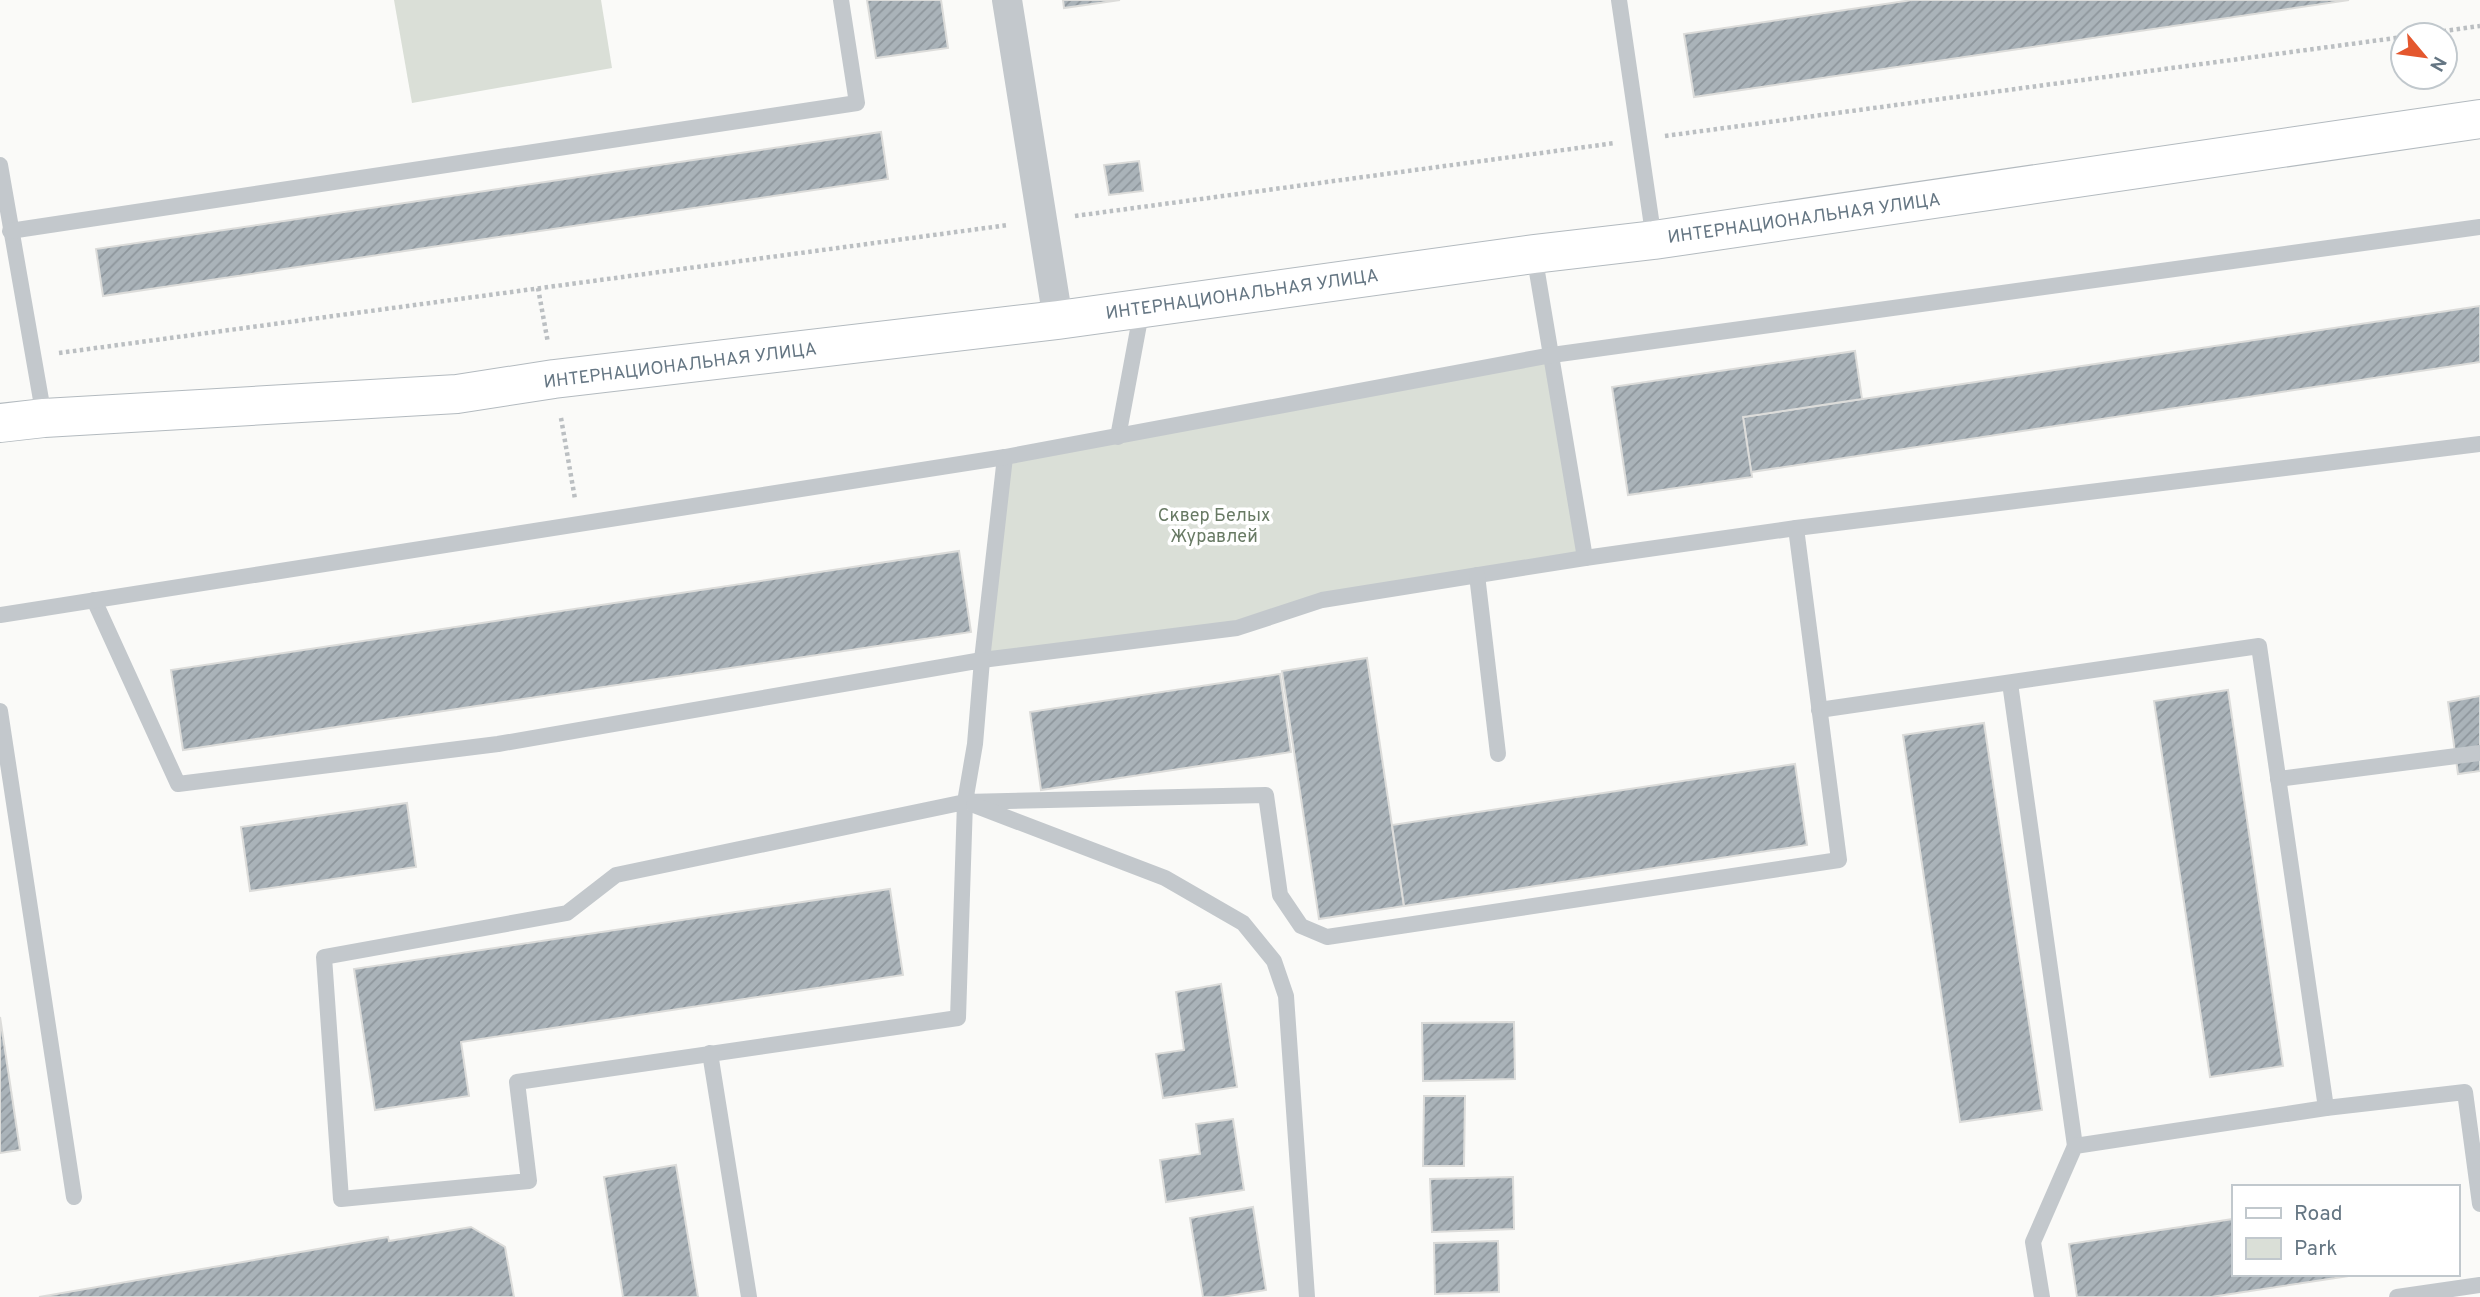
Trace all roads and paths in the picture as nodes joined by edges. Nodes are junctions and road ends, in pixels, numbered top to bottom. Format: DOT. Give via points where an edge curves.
graph roads {
  1 [pos="841,0"];
  2 [pos="1007,0"];
  3 [pos="1619,0"];
  4 [pos="2480,26"];
  5 [pos="2459,29"];
  6 [pos="2389,39"];
  7 [pos="2480,119"];
  8 [pos="1640,139"];
  9 [pos="0,165"];
  10 [pos="1042,220"];
  11 [pos="2480,227"];
  12 [pos="10,231"];
  13 [pos="1654,240"];
  14 [pos="1534,254"];
  15 [pos="1142,307"];
  16 [pos="1058,320"];
  17 [pos="1552,355"];
  18 [pos="33,356"];
  19 [pos="44,418"];
  20 [pos="0,423"];
  21 [pos="1118,437"];
  22 [pos="2480,444"];
  23 [pos="1005,457"];
  24 [pos="1796,528"];
  25 [pos="1585,558"];
  26 [pos="1477,575"];
  27 [pos="94,600"];
  28 [pos="0,615"];
  29 [pos="982,660"];
  30 [pos="2010,683"];
  31 [pos="1819,710"];
  32 [pos="0,711"];
  33 [pos="2480,753"];
  34 [pos="1499,754"];
  35 [pos="2278,779"];
  36 [pos="965,802"];
  37 [pos="710,1053"];
  38 [pos="2326,1108"];
  39 [pos="2075,1146"];
  40 [pos="74,1197"];
  41 [pos="2480,1204"];
  42 [pos="2480,1285"];
  43 [pos="749,1297"];
  44 [pos="1307,1297"];
  45 [pos="2042,1297"];
  46 [pos="2397,1297"];
  1 -- 12 [label="lane" via="857,103"];
  2 -- 10 [label="street"];
  3 -- 8 [label="lane"];
  4 -- 5 [label="path"];
  6 -- 8 [label="path"];
  7 -- 13 [label="main road, ИНТЕРНАЦИОНАЛЬНАЯ УЛИЦА"];
  8 -- 10 [label="path"];
  8 -- 13 [label="lane"];
  9 -- 12 [label="lane"];
  10 -- 16 [label="street"];
  10 -- 18 [label="path"];
  11 -- 17 [label="lane"];
  12 -- 18 [label="lane"];
  13 -- 14 [label="main road, ИНТЕРНАЦИОНАЛЬНАЯ УЛИЦА"];
  14 -- 15 [label="main road, ИНТЕРНАЦИОНАЛЬНАЯ УЛИЦА"];
  14 -- 17 [label="lane"];
  15 -- 16 [label="main road, ИНТЕРНАЦИОНАЛЬНАЯ УЛИЦА"];
  15 -- 21 [label="lane"];
  16 -- 19 [label="main road, ИНТЕРНАЦИОНАЛЬНАЯ УЛИЦА" via="457,394"];
  17 -- 21 [label="lane"];
  17 -- 25 [label="lane"];
  18 -- 19 [label="lane"];
  19 -- 20 [label="main road, ИНТЕРНАЦИОНАЛЬНАЯ УЛИЦА"];
  21 -- 23 [label="lane"];
  22 -- 24 [label="lane"];
  23 -- 27 [label="lane"];
  23 -- 29 [label="lane"];
  24 -- 25 [label="lane"];
  24 -- 31 [label="lane"];
  25 -- 26 [label="lane"];
  26 -- 29 [label="lane" via="1322,600 1237,628"];
  26 -- 34 [label="lane"];
  27 -- 28 [label="lane"];
  27 -- 29 [label="lane" via="177,784 498,744"];
  29 -- 36 [label="lane"];
  30 -- 31 [label="lane"];
  30 -- 35 [label="lane" via="2259,646"];
  30 -- 39 [label="lane"];
  31 -- 36 [label="lane" via="1839,860 1327,937 1301,926 1280,895 1266,795"];
  32 -- 40 [label="lane"];
  33 -- 35 [label="lane"];
  35 -- 38 [label="lane"];
  36 -- 37 [label="lane" via="958,1018"];
  36 -- 37 [label="lane" via="615,875 567,913 324,957 341,1199 529,1181 517,1082"];
  36 -- 44 [label="lane" via="1165,878 1243,923 1274,961 1286,996"];
  37 -- 43 [label="lane"];
  38 -- 39 [label="lane"];
  38 -- 41 [label="lane" via="2465,1091"];
  39 -- 45 [label="lane" via="2033,1242"];
  42 -- 46 [label="lane"];
}
